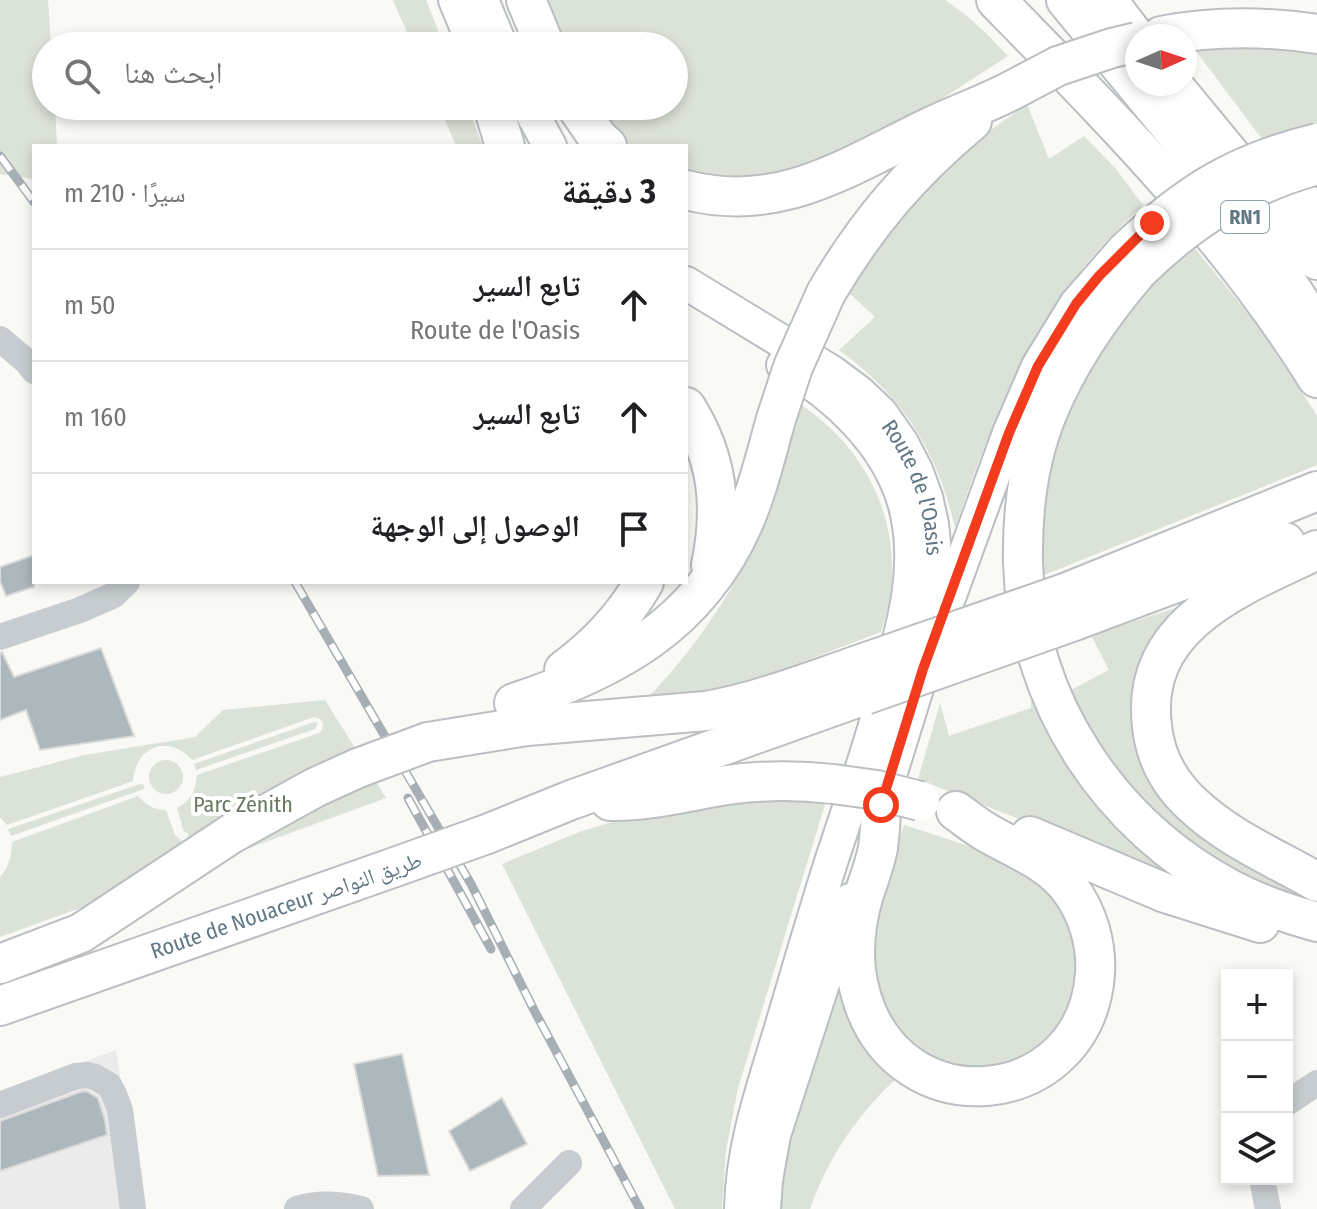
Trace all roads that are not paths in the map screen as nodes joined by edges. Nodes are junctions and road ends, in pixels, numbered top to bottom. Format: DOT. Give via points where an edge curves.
graph roads {
  1 [pos="455,0"];
  2 [pos="482,0"];
  3 [pos="526,0"];
  4 [pos="966,0"];
  5 [pos="996,0"];
  6 [pos="1066,0"];
  7 [pos="1107,0"];
  8 [pos="1125,24"];
  9 [pos="468,32"];
  10 [pos="495,32"];
  11 [pos="539,32"];
  12 [pos="1197,32"];
  13 [pos="1317,34"];
  14 [pos="1125,44"];
  15 [pos="1125,55"];
  16 [pos="1010,92"];
  17 [pos="1169,96"];
  18 [pos="1169,96"];
  19 [pos="1170,96"];
  20 [pos="1108,115"];
  21 [pos="497,120"];
  22 [pos="511,120"];
  23 [pos="536,120"];
  24 [pos="586,120"];
  25 [pos="1317,140"];
  26 [pos="504,144"];
  27 [pos="524,144"];
  28 [pos="549,144"];
  29 [pos="605,144"];
  30 [pos="1317,165"];
  31 [pos="688,190"];
  32 [pos="1317,213"];
  33 [pos="1131,260"];
  34 [pos="1317,260"];
  35 [pos="688,284"];
  36 [pos="688,310"];
  37 [pos="1317,329"];
  38 [pos="0,339"];
  39 [pos="32,368"];
  40 [pos="1317,378"];
  41 [pos="688,411"];
  42 [pos="1317,491"];
  43 [pos="1317,533"];
  44 [pos="1317,550"];
  45 [pos="125,584"];
  46 [pos="643,584"];
  47 [pos="703,589"];
  48 [pos="1070,607"];
  49 [pos="0,637"];
  50 [pos="923,669"];
  51 [pos="860,681"];
  52 [pos="514,703"];
  53 [pos="428,742"];
  54 [pos="571,800"];
  55 [pos="881,805"];
  56 [pos="956,811"];
  57 [pos="1317,882"];
  58 [pos="1317,922"];
  59 [pos="1317,938"];
  60 [pos="0,964"];
  61 [pos="0,1006"];
  62 [pos="1317,1083"];
  63 [pos="1293,1099"];
  64 [pos="0,1105"];
  65 [pos="569,1163"];
  66 [pos="1263,1185"];
  67 [pos="133,1209"];
  68 [pos="297,1209"];
  69 [pos="361,1209"];
  70 [pos="523,1209"];
  71 [pos="741,1209"];
  72 [pos="764,1209"];
  73 [pos="1268,1209"];
  1 -- 9 [label="main road"];
  2 -- 10 [label="main road"];
  3 -- 11 [label="highway"];
  4 -- 20 [label="highway"];
  5 -- 20 [label="highway"];
  6 -- 15 [label="highway, RN1"];
  7 -- 8 [label="highway"];
  12 -- 13 [label="highway" via="1272,28"];
  14 -- 16 [label="highway, bridge" via="1058,66"];
  16 -- 31 [label="highway" via="808,186 740,197"];
  16 -- 47 [label="highway, bridge" via="941,147 889,201 852,250 793,367 745,520"];
  17 -- 34 [label="highway, RN1"];
  18 -- 37 [label="highway, RN1"];
  19 -- 32 [label="highway" via="1233,134"];
  20 -- 40 [label="highway" via="1219,241"];
  21 -- 26 [label="highway"];
  22 -- 27 [label="main road"];
  23 -- 28 [label="main road"];
  24 -- 29 [label="highway"];
  25 -- 33 [label="main road, bridge" via="1262,156 1182,198 1152,223"];
  30 -- 33 [label="highway, bridge" via="1232,198"];
  33 -- 50 [label="main road" via="1076,304 1038,366"];
  33 -- 58 [label="highway" via="1047,415 1029,478 1023,544 1036,651 1051,695 1080,750 1137,821 1221,884"];
  35 -- 50 [label="main road, Route de l'Oasis" via="832,372 881,413 902,443 926,497 933,538 934,581"];
  36 -- 71 [label="main road, Route de l'Oasis" via="802,376 858,423 893,475 910,535 909,594 902,627 756,1113"];
  38 -- 39 [label="street"];
  41 -- 47 [label="highway" via="706,443 717,498 716,544"];
  42 -- 48 [label="highway"];
  43 -- 48 [label="highway"];
  44 -- 57 [label="highway" via="1231,592 1187,623 1159,665 1150,714 1161,763 1191,804 1218,826"];
  45 -- 49 [label="street" via="114,595 80,610"];
  46 -- 52 [label="highway" via="605,636"];
  47 -- 52 [label="highway" via="636,649 576,680"];
  48 -- 51 [label="highway, bridge"];
  50 -- 55 [label="main road, Route de l'Oasis"];
  51 -- 53 [label="highway" via="706,711 527,726"];
  51 -- 54 [label="highway, Route de Nouaceur طريق النواصر"];
  52 -- 53 [label="highway"];
  53 -- 60 [label="highway, bridge" via="316,787 231,834 81,933"];
  54 -- 56 [label="highway, bridge" via="642,799 793,781 877,790"];
  54 -- 61 [label="highway, Route de Nouaceur طريق النواصر, bridge"];
  55 -- 56 [label="highway" via="877,850 855,933 856,976 868,1017 909,1066 937,1081 985,1086 1031,1073 1069,1042 1092,998 1095,949 1079,903 1059,876"];
  55 -- 72 [label="main road, Route de l'Oasis" via="774,1135"];
  56 -- 59 [label="highway" via="1165,893"];
  62 -- 63 [label="street"];
  64 -- 67 [label="street" via="76,1076 95,1077 109,1085 120,1110"];
  65 -- 70 [label="street"];
  66 -- 73 [label="street"];
  68 -- 69 [label="street" via="336,1203"];
}
